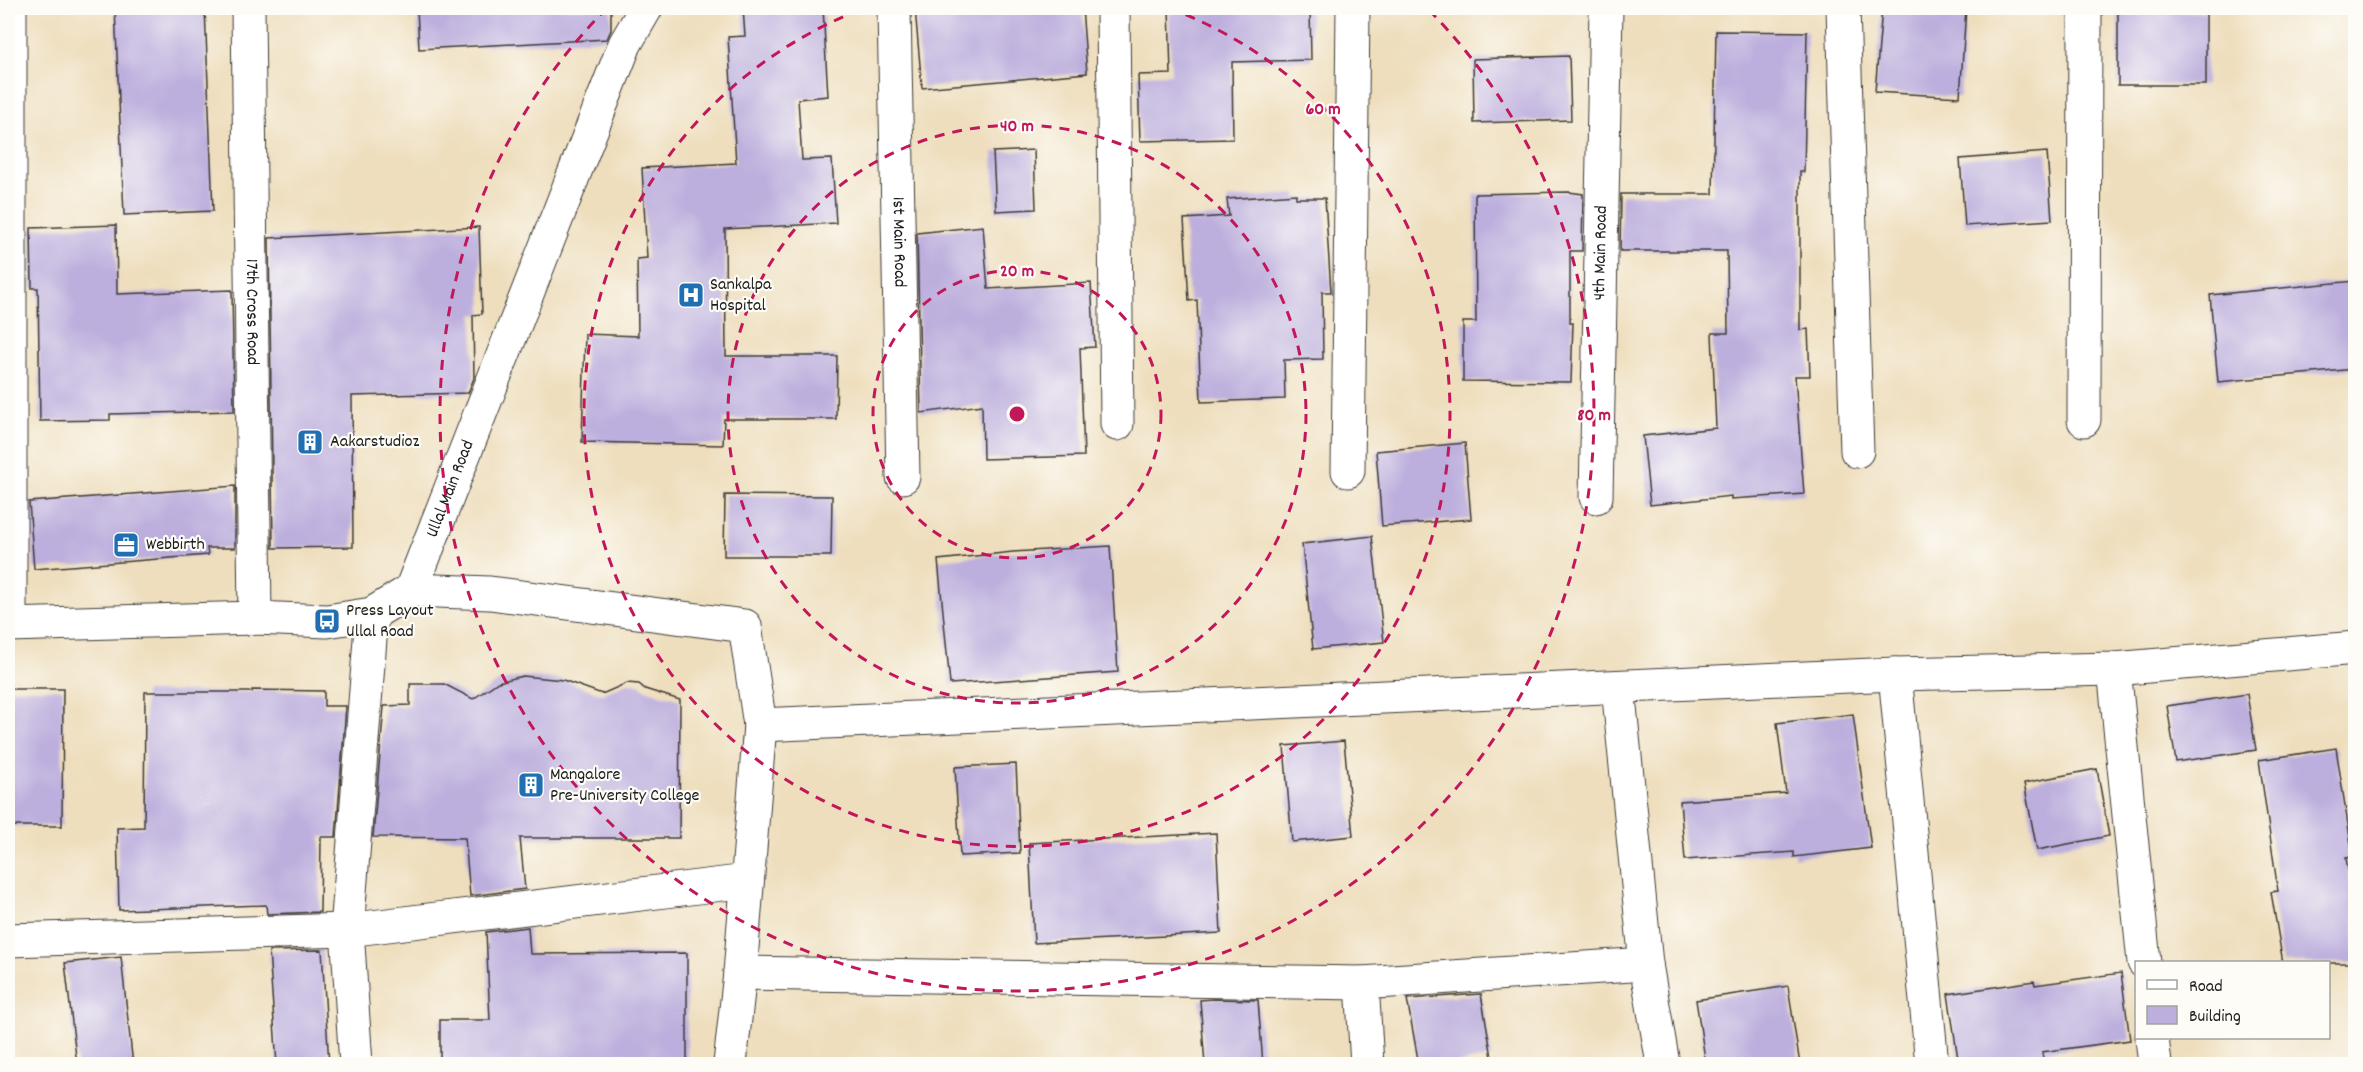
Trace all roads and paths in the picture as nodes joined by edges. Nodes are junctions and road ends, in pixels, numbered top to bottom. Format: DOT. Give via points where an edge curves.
graph roads {
  1 [pos="10,8"];
  2 [pos="248,8"];
  3 [pos="646,8"];
  4 [pos="894,8"];
  5 [pos="1113,8"];
  6 [pos="1353,8"];
  7 [pos="1606,8"];
  8 [pos="1843,8"];
  9 [pos="2085,8"];
  10 [pos="2084,420"];
  11 [pos="1117,424"];
  12 [pos="1857,451"];
  13 [pos="1348,471"];
  14 [pos="903,477"];
  15 [pos="1596,497"];
  16 [pos="411,590"];
  17 [pos="372,614"];
  18 [pos="255,618"];
  19 [pos="9,625"];
  20 [pos="2355,648"];
  21 [pos="2114,669"];
  22 [pos="1895,674"];
  23 [pos="1618,687"];
  24 [pos="760,725"];
  25 [pos="747,881"];
  26 [pos="347,930"];
  27 [pos="8,940"];
  28 [pos="2144,961"];
  29 [pos="1646,964"];
  30 [pos="740,973"];
  31 [pos="1362,982"];
  32 [pos="2152,1039"];
  33 [pos="356,1065"];
  34 [pos="730,1065"];
  35 [pos="1367,1065"];
  36 [pos="1663,1065"];
  37 [pos="1932,1065"];
  38 [pos="2155,1065"];
  1 -- 19 [label="street"];
  2 -- 18 [label="street, 17th Cross Road"];
  3 -- 16 [label="street, Ullal Main Road" via="625,45"];
  4 -- 14 [label="street, 1st Main Road"];
  5 -- 11 [label="street"];
  6 -- 13 [label="street"];
  7 -- 15 [label="street, 4th Main Road"];
  8 -- 12 [label="street"];
  9 -- 10 [label="street"];
  16 -- 17 [label="street"];
  16 -- 24 [label="street" via="490,593 745,626"];
  17 -- 18 [label="street" via="327,621"];
  17 -- 26 [label="street"];
  18 -- 19 [label="street"];
  20 -- 21 [label="street"];
  21 -- 22 [label="street"];
  21 -- 28 [label="street"];
  22 -- 23 [label="street"];
  22 -- 37 [label="street"];
  23 -- 24 [label="street"];
  23 -- 29 [label="street"];
  24 -- 25 [label="street"];
  25 -- 26 [label="street"];
  25 -- 30 [label="street"];
  26 -- 27 [label="street"];
  26 -- 33 [label="street"];
  29 -- 31 [label="street"];
  29 -- 36 [label="street"];
  30 -- 31 [label="street"];
  30 -- 34 [label="street"];
  31 -- 35 [label="street"];
  32 -- 38 [label="street"];
}
